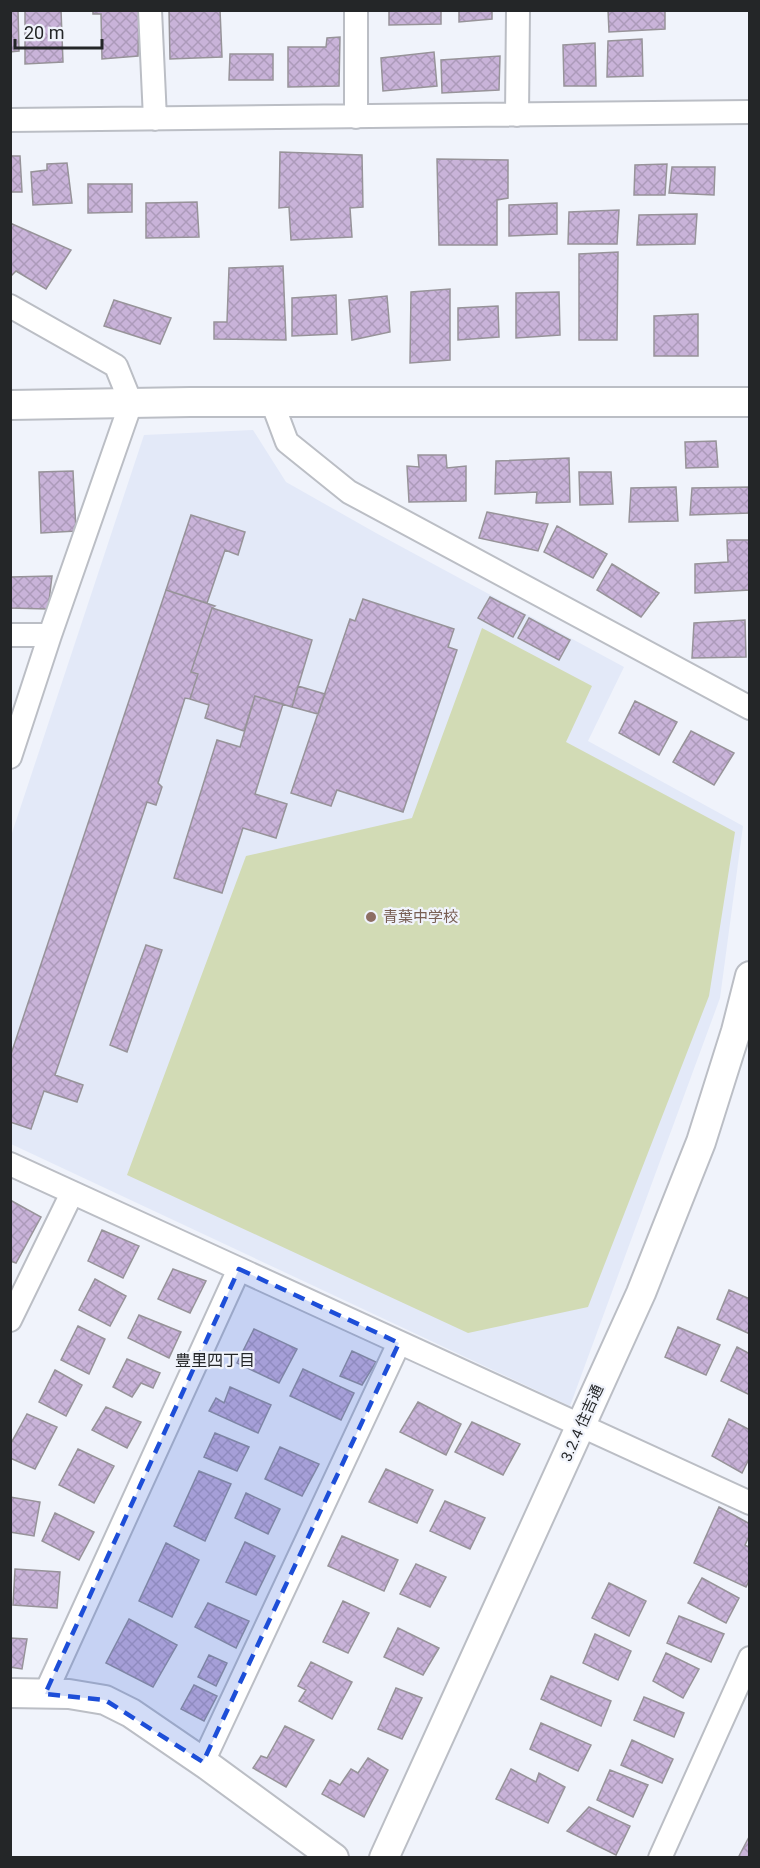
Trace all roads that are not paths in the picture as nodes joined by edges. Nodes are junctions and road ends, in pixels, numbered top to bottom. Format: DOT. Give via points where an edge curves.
graph roads {
  1 [pos="150,10"];
  2 [pos="356,10"];
  3 [pos="518,10"];
  4 [pos="750,112"];
  5 [pos="517,115"];
  6 [pos="356,117"];
  7 [pos="155,119"];
  8 [pos="10,120"];
  9 [pos="10,306"];
  10 [pos="272,402"];
  11 [pos="750,402"];
  12 [pos="131,403"];
  13 [pos="10,405"];
  14 [pos="10,635"];
  15 [pos="50,635"];
  16 [pos="750,708"];
  17 [pos="10,758"];
  18 [pos="750,976"];
  19 [pos="10,1164"];
  20 [pos="72,1193"];
  21 [pos="239,1269"];
  22 [pos="10,1320"];
  23 [pos="399,1343"];
  24 [pos="580,1426"];
  25 [pos="750,1503"];
  26 [pos="750,1658"];
  27 [pos="10,1693"];
  28 [pos="45,1694"];
  29 [pos="203,1762"];
  30 [pos="334,1857"];
  31 [pos="384,1857"];
  32 [pos="660,1857"];
  1 -- 7 [label="street"];
  2 -- 6 [label="street"];
  3 -- 5 [label="street"];
  4 -- 5 [label="street"];
  5 -- 6 [label="street"];
  6 -- 7 [label="street"];
  7 -- 8 [label="street"];
  9 -- 12 [label="street" via="116,366"];
  10 -- 11 [label="street"];
  10 -- 12 [label="street"];
  10 -- 16 [label="street" via="287,442 350,492"];
  12 -- 13 [label="street"];
  12 -- 15 [label="street"];
  14 -- 15 [label="street"];
  15 -- 17 [label="street"];
  18 -- 24 [label="street, 3.2.4 住吉通" via="701,1142 641,1293"];
  19 -- 20 [label="street"];
  20 -- 21 [label="street"];
  20 -- 22 [label="street"];
  21 -- 23 [label="street"];
  21 -- 28 [label="street"];
  23 -- 24 [label="street"];
  23 -- 29 [label="street"];
  24 -- 25 [label="street"];
  24 -- 31 [label="street, 3.2.4 住吉通"];
  26 -- 32 [label="street"];
  27 -- 28 [label="street"];
  28 -- 29 [label="street" via="105,1700"];
  29 -- 30 [label="street"];
}
